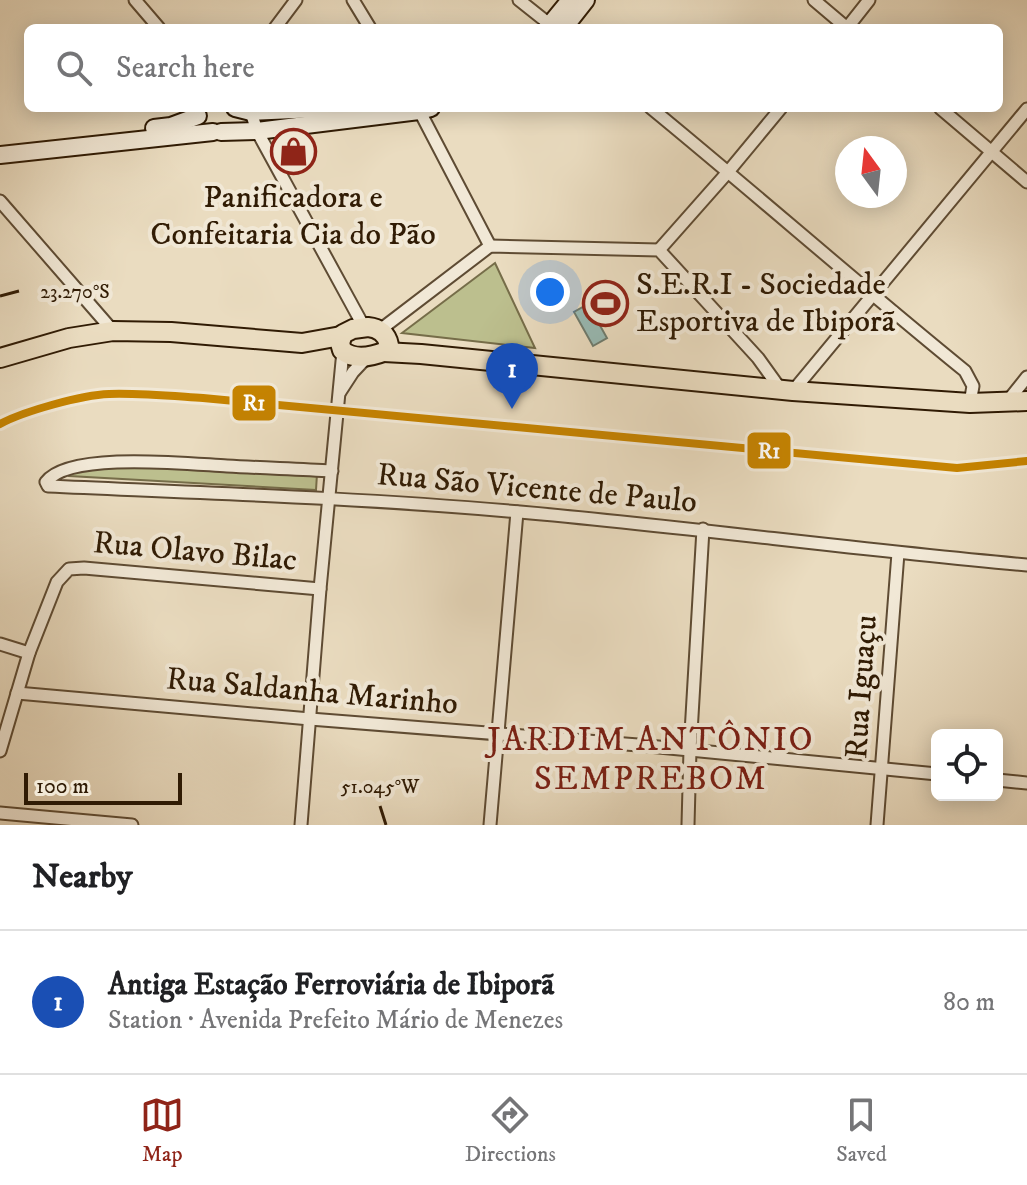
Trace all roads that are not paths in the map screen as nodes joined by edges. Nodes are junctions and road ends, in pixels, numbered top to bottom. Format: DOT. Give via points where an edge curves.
graph roads {
  1 [pos="135,0"];
  2 [pos="296,0"];
  3 [pos="353,0"];
  4 [pos="519,0"];
  5 [pos="570,0"];
  6 [pos="586,0"];
  7 [pos="814,0"];
  8 [pos="869,0"];
  9 [pos="156,24"];
  10 [pos="278,24"];
  11 [pos="368,24"];
  12 [pos="550,24"];
  13 [pos="556,24"];
  14 [pos="558,24"];
  15 [pos="842,24"];
  16 [pos="850,24"];
  17 [pos="1027,109"];
  18 [pos="199,112"];
  19 [pos="237,112"];
  20 [pos="241,112"];
  21 [pos="314,112"];
  22 [pos="360,112"];
  23 [pos="424,112"];
  24 [pos="656,112"];
  25 [pos="778,112"];
  26 [pos="945,112"];
  27 [pos="339,113"];
  28 [pos="257,131"];
  29 [pos="217,132"];
  30 [pos="56,144"];
  31 [pos="0,145"];
  32 [pos="992,152"];
  33 [pos="0,155"];
  34 [pos="728,172"];
  35 [pos="1027,182"];
  36 [pos="0,201"];
  37 [pos="490,246"];
  38 [pos="659,250"];
  39 [pos="873,296"];
  40 [pos="113,331"];
  41 [pos="362,341"];
  42 [pos="0,358"];
  43 [pos="1027,377"];
  44 [pos="787,391"];
  45 [pos="338,396"];
  46 [pos="1027,401"];
  47 [pos="1007,402"];
  48 [pos="970,403"];
  49 [pos="332,471"];
  50 [pos="329,498"];
  51 [pos="517,512"];
  52 [pos="703,529"];
  53 [pos="898,553"];
  54 [pos="1027,565"];
  55 [pos="320,589"];
  56 [pos="0,644"];
  57 [pos="29,653"];
  58 [pos="17,693"];
  59 [pos="310,719"];
  60 [pos="497,734"];
  61 [pos="690,750"];
  62 [pos="0,751"];
  63 [pos="882,769"];
  64 [pos="931,773"];
  65 [pos="1003,781"];
  66 [pos="1027,783"];
  67 [pos="0,813"];
  68 [pos="114,824"];
  69 [pos="132,825"];
  70 [pos="301,825"];
  71 [pos="490,825"];
  72 [pos="688,825"];
  73 [pos="877,825"];
  1 -- 9 [label="street"];
  2 -- 10 [label="street"];
  3 -- 11 [label="street"];
  4 -- 12 [label="street"];
  5 -- 13 [label="main road"];
  6 -- 14 [label="main road"];
  7 -- 15 [label="street"];
  8 -- 16 [label="street"];
  17 -- 32 [label="street"];
  18 -- 29 [label="main road" via="204,128"];
  18 -- 30 [label="main road" via="171,126"];
  19 -- 29 [label="main road" via="232,124"];
  20 -- 28 [label="street"];
  21 -- 27 [label="main road"];
  22 -- 27 [label="main road"];
  23 -- 37 [label="street"];
  24 -- 34 [label="street"];
  25 -- 34 [label="street"];
  26 -- 32 [label="street"];
  27 -- 28 [label="main road"];
  28 -- 29 [label="main road"];
  28 -- 41 [label="street" via="348,297"];
  29 -- 30 [label="main road"];
  30 -- 31 [label="main road"];
  30 -- 33 [label="main road"];
  32 -- 35 [label="street"];
  32 -- 39 [label="street"];
  34 -- 38 [label="street"];
  34 -- 39 [label="street"];
  36 -- 40 [label="street"];
  37 -- 38 [label="street"];
  37 -- 41 [label="street"];
  38 -- 44 [label="street"];
  39 -- 44 [label="street"];
  39 -- 48 [label="street" via="965,371 973,386"];
  40 -- 41 [label="main road" via="302,343"];
  40 -- 42 [label="main road"];
  41 -- 44 [label="main road" via="421,354"];
  41 -- 45 [label="street"];
  41 -- 45 [label="street" via="353,372"];
  43 -- 47 [label="street"];
  44 -- 48 [label="main road"];
  45 -- 49 [label="street"];
  46 -- 47 [label="main road"];
  47 -- 48 [label="main road"];
  49 -- 50 [label="street"];
  49 -- 50 [label="street, Rua São Vicente de Paulo" via="133,461 84,466 47,480 48,486"];
  50 -- 51 [label="street, Rua São Vicente de Paulo"];
  50 -- 55 [label="street"];
  51 -- 52 [label="street, Rua São Vicente de Paulo"];
  51 -- 60 [label="street"];
  52 -- 53 [label="street, Rua São Vicente de Paulo"];
  52 -- 61 [label="street"];
  53 -- 54 [label="street, Rua São Vicente de Paulo"];
  53 -- 63 [label="street, Rua Iguaçu"];
  55 -- 57 [label="street, Rua Olavo Bilac" via="77,567 57,582"];
  55 -- 59 [label="street"];
  56 -- 57 [label="street"];
  57 -- 58 [label="street, Rua Olavo Bilac"];
  58 -- 59 [label="street, Rua Saldanha Marinho"];
  58 -- 62 [label="street, Rua Olavo Bilac"];
  59 -- 60 [label="street, Rua Saldanha Marinho"];
  59 -- 70 [label="street"];
  60 -- 61 [label="street, Rua Saldanha Marinho"];
  60 -- 71 [label="street"];
  61 -- 63 [label="street, Rua Saldanha Marinho"];
  61 -- 72 [label="street"];
  63 -- 64 [label="street, Rua Saldanha Marinho"];
  63 -- 73 [label="street, Rua Iguaçu"];
  65 -- 66 [label="street"];
  67 -- 68 [label="street"];
  68 -- 69 [label="street"];
}
